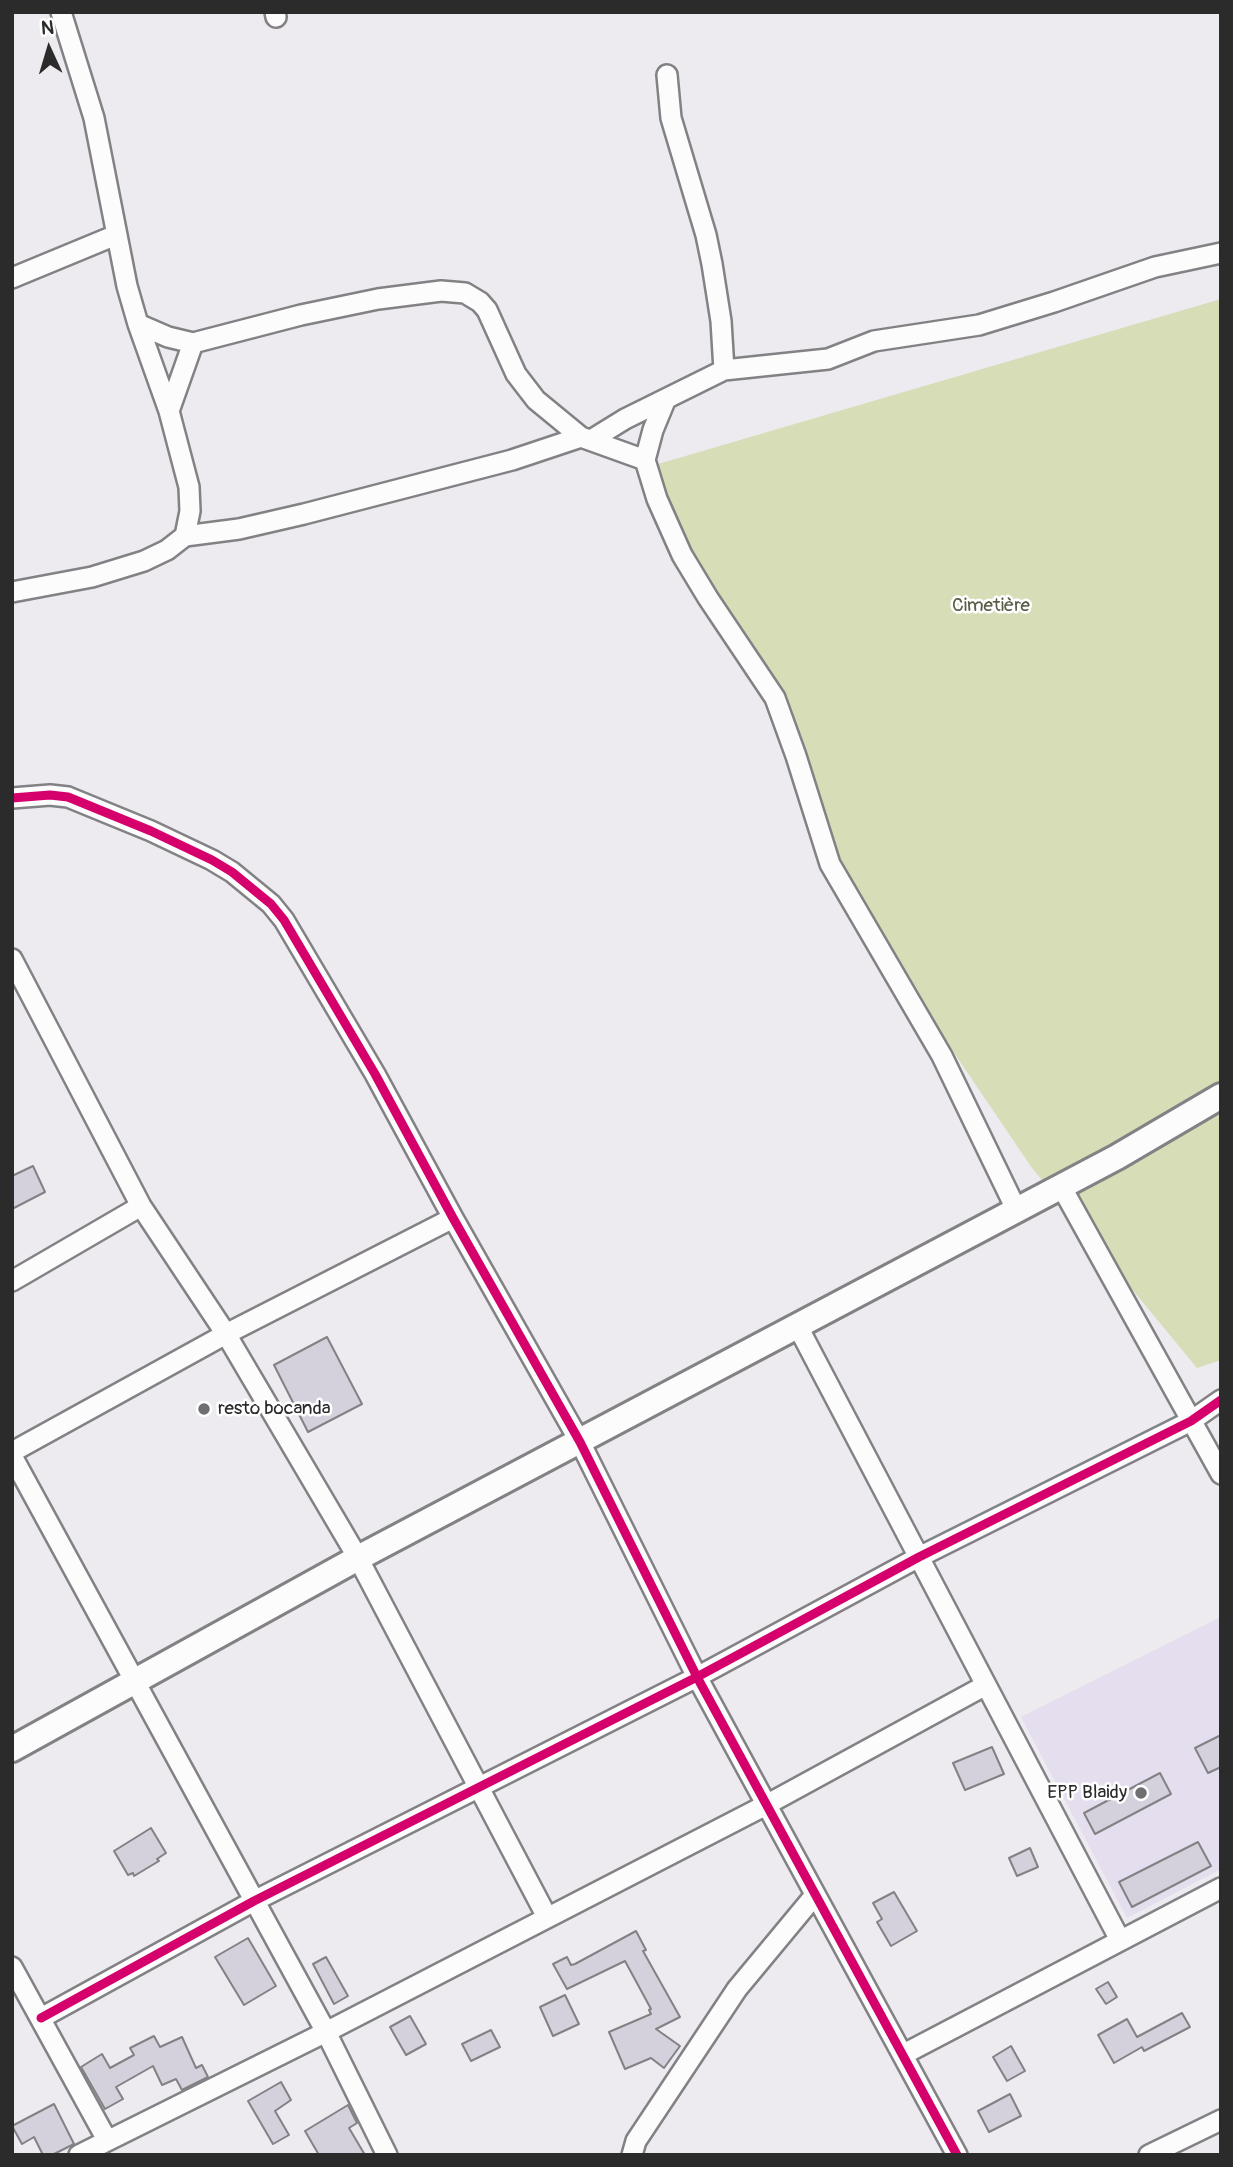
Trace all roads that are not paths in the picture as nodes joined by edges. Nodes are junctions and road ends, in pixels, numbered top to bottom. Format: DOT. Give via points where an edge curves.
graph roads {
  1 [pos="61,12"];
  2 [pos="667,75"];
  3 [pos="116,235"];
  4 [pos="1221,253"];
  5 [pos="12,278"];
  6 [pos="138,324"];
  7 [pos="193,343"];
  8 [pos="724,370"];
  9 [pos="664,401"];
  10 [pos="169,411"];
  11 [pos="586,438"];
  12 [pos="645,460"];
  13 [pos="185,536"];
  14 [pos="12,592"];
  15 [pos="12,797"];
  16 [pos="12,959"];
  17 [pos="1221,1096"];
  18 [pos="1061,1186"];
  19 [pos="141,1206"];
  20 [pos="1017,1211"];
  21 [pos="453,1219"];
  22 [pos="12,1281"];
  23 [pos="797,1325"];
  24 [pos="226,1334"];
  25 [pos="1221,1401"];
  26 [pos="1191,1421"];
  27 [pos="580,1442"];
  28 [pos="12,1454"];
  29 [pos="1221,1474"];
  30 [pos="919,1557"];
  31 [pos="358,1558"];
  32 [pos="696,1676"];
  33 [pos="135,1680"];
  34 [pos="986,1685"];
  35 [pos="12,1749"];
  36 [pos="478,1788"];
  37 [pos="766,1805"];
  38 [pos="1221,1888"];
  39 [pos="815,1895"];
  40 [pos="254,1902"];
  41 [pos="547,1917"];
  42 [pos="1120,1940"];
  43 [pos="12,1967"];
  44 [pos="41,2018"];
  45 [pos="326,2032"];
  46 [pos="904,2054"];
  47 [pos="1221,2120"];
  48 [pos="107,2140"];
  49 [pos="386,2154"];
  50 [pos="79,2155"];
  51 [pos="632,2155"];
  52 [pos="957,2155"];
  53 [pos="1149,2155"];
  1 -- 3 [label="street" via="94,118"];
  2 -- 8 [label="street" via="671,118 712,264"];
  3 -- 5 [label="street"];
  3 -- 6 [label="street"];
  4 -- 8 [label="street" via="1155,267 979,325 874,341 828,359"];
  6 -- 7 [label="street"];
  6 -- 10 [label="street"];
  7 -- 10 [label="street"];
  7 -- 11 [label="street" via="343,306 455,291 473,296 492,318 511,363 536,400"];
  8 -- 9 [label="street"];
  9 -- 11 [label="street"];
  9 -- 12 [label="street"];
  10 -- 13 [label="street" via="189,486"];
  11 -- 12 [label="street"];
  11 -- 13 [label="street" via="304,514"];
  12 -- 20 [label="street" via="682,555 775,698 830,864 942,1056"];
  13 -- 14 [label="street" via="167,550 121,570"];
  15 -- 21 [label="street" via="50,795 88,804 212,860 271,904 299,943 375,1074"];
  16 -- 19 [label="street"];
  17 -- 18 [label="main road"];
  18 -- 20 [label="main road"];
  18 -- 26 [label="street"];
  19 -- 22 [label="street"];
  19 -- 24 [label="street"];
  20 -- 23 [label="main road"];
  21 -- 24 [label="street"];
  21 -- 27 [label="street"];
  23 -- 27 [label="main road"];
  23 -- 30 [label="street"];
  24 -- 28 [label="street"];
  24 -- 31 [label="street"];
  25 -- 26 [label="street"];
  26 -- 29 [label="street"];
  26 -- 30 [label="street"];
  27 -- 31 [label="main road"];
  27 -- 32 [label="street"];
  28 -- 33 [label="street"];
  30 -- 32 [label="street"];
  30 -- 34 [label="street"];
  31 -- 33 [label="main road"];
  31 -- 36 [label="street"];
  32 -- 36 [label="street"];
  32 -- 37 [label="street"];
  33 -- 35 [label="main road"];
  33 -- 40 [label="street"];
  34 -- 37 [label="street"];
  34 -- 42 [label="street"];
  36 -- 40 [label="street"];
  36 -- 41 [label="street"];
  37 -- 39 [label="street"];
  37 -- 41 [label="street"];
  38 -- 42 [label="street"];
  39 -- 46 [label="street"];
  39 -- 51 [label="street" via="737,1989 636,2141"];
  40 -- 44 [label="street"];
  40 -- 45 [label="street"];
  41 -- 45 [label="street"];
  42 -- 46 [label="street"];
  43 -- 44 [label="street"];
  44 -- 48 [label="street"];
  45 -- 48 [label="street"];
  45 -- 49 [label="street"];
  46 -- 52 [label="street"];
  47 -- 53 [label="street"];
  48 -- 50 [label="street"];
}
